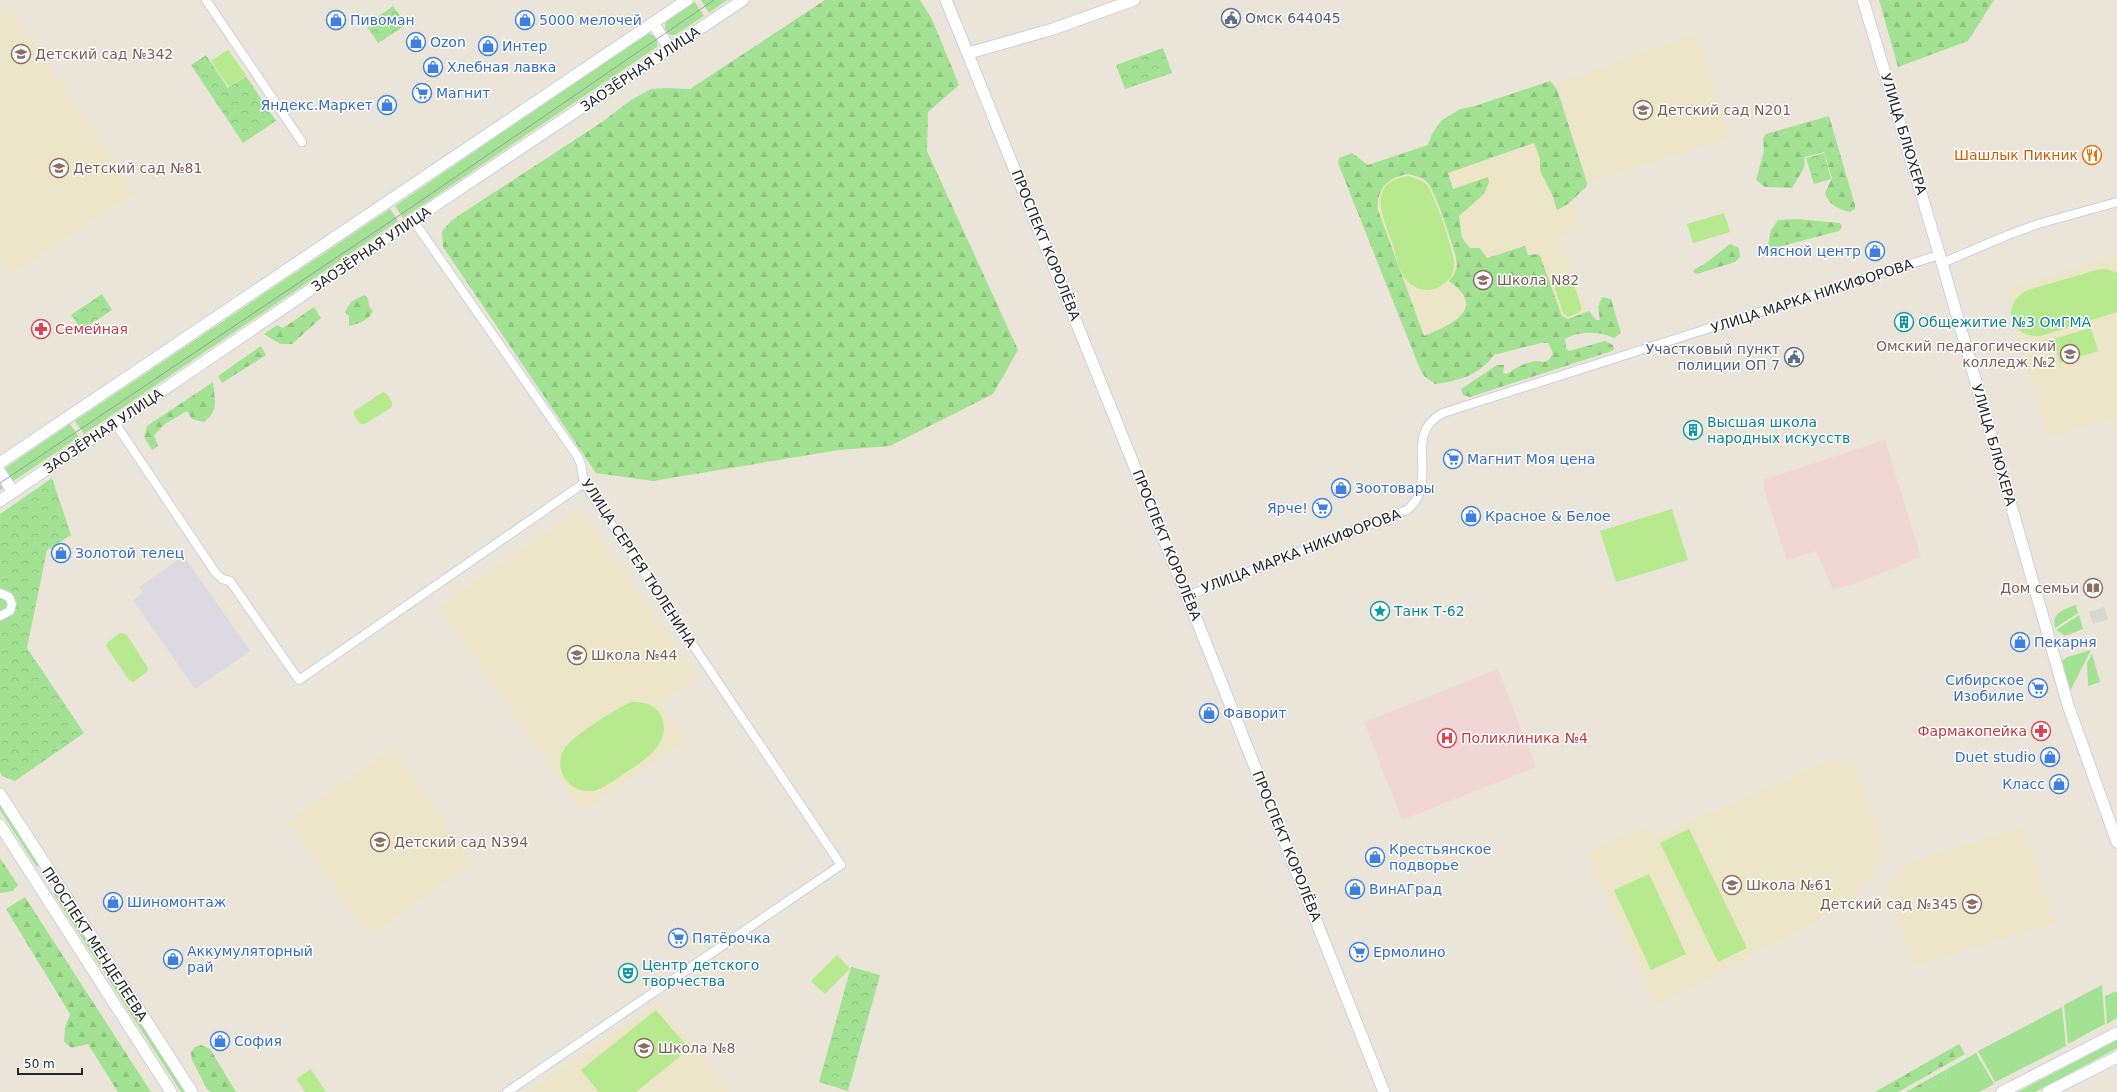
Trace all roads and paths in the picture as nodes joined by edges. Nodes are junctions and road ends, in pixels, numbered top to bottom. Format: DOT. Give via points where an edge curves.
graph roads {
  1 [pos="206,0"];
  2 [pos="687,0"];
  3 [pos="743,0"];
  4 [pos="946,0"];
  5 [pos="1134,0"];
  6 [pos="1863,0"];
  7 [pos="653,23"];
  8 [pos="670,49"];
  9 [pos="968,53"];
  10 [pos="302,142"];
  11 [pos="2117,202"];
  12 [pos="413,220"];
  13 [pos="1941,259"];
  14 [pos="114,423"];
  15 [pos="0,463"];
  16 [pos="0,472"];
  17 [pos="584,483"];
  18 [pos="13,492"];
  19 [pos="0,501"];
  20 [pos="0,593"];
  21 [pos="1187,596"];
  22 [pos="0,616"];
  23 [pos="0,794"];
  24 [pos="0,825"];
  25 [pos="2117,842"];
  26 [pos="50,873"];
  27 [pos="36,882"];
  28 [pos="2117,1033"];
  29 [pos="2117,1057"];
  30 [pos="171,1092"];
  31 [pos="192,1092"];
  32 [pos="507,1092"];
  33 [pos="1384,1092"];
  34 [pos="2002,1092"];
  35 [pos="2048,1092"];
  1 -- 10 [label="street"];
  2 -- 7 [label="main road, ЗАОЗЁРНАЯ УЛИЦА"];
  3 -- 8 [label="main road, ЗАОЗЁРНАЯ УЛИЦА"];
  4 -- 9 [label="main road, ПРОСПЕКТ КОРОЛЁВА"];
  5 -- 9 [label="main road" via="1053,29"];
  6 -- 13 [label="main road, УЛИЦА БЛЮХЕРА"];
  7 -- 8 [label="main road"];
  7 -- 15 [label="main road, ЗАОЗЁРНАЯ УЛИЦА"];
  8 -- 12 [label="main road, ЗАОЗЁРНАЯ УЛИЦА"];
  9 -- 21 [label="main road, ПРОСПЕКТ КОРОЛЁВА"];
  11 -- 13 [label="street, УЛИЦА МАРКА НИКИФОРОВА" via="2038,224"];
  12 -- 14 [label="main road, ЗАОЗЁРНАЯ УЛИЦА"];
  12 -- 17 [label="street, УЛИЦА СЕРГЕЯ ТЮЛЕНИНА" via="578,457"];
  13 -- 21 [label="street, УЛИЦА МАРКА НИКИФОРОВА" via="1443,413 1432,420 1424,436 1421,448 1424,480 1415,502 1407,510"];
  13 -- 25 [label="main road, УЛИЦА БЛЮХЕРА" via="2068,705"];
  14 -- 17 [label="street" via="215,572 222,579 230,581 299,680"];
  14 -- 18 [label="main road, ЗАОЗЁРНАЯ УЛИЦА"];
  16 -- 18 [label="main road"];
  17 -- 32 [label="street, УЛИЦА СЕРГЕЯ ТЮЛЕНИНА" via="841,865"];
  18 -- 19 [label="main road, ЗАОЗЁРНАЯ УЛИЦА"];
  20 -- 22 [label="street" via="9,597 12,604 10,611"];
  21 -- 33 [label="main road, ПРОСПЕКТ КОРОЛЁВА"];
  23 -- 26 [label="main road, ПРОСПЕКТ МЕНДЕЛЕЕВА"];
  24 -- 27 [label="main road, ПРОСПЕКТ МЕНДЕЛЕЕВА"];
  26 -- 27 [label="main road"];
  26 -- 31 [label="main road, ПРОСПЕКТ МЕНДЕЛЕЕВА"];
  27 -- 30 [label="main road, ПРОСПЕКТ МЕНДЕЛЕЕВА"];
  28 -- 34 [label="main road"];
  29 -- 35 [label="main road"];
}
